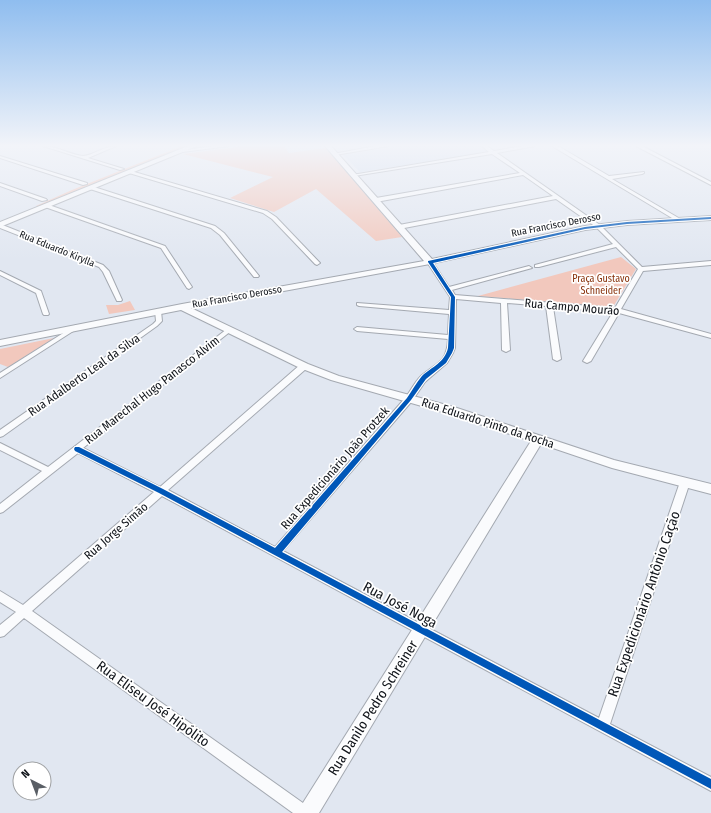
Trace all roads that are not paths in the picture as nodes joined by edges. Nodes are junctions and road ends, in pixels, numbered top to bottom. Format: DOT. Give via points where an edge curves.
graph roads {
  1 [pos="0,184"];
  2 [pos="85,184"];
  3 [pos="102,184"];
  4 [pos="171,184"];
  5 [pos="362,184"];
  6 [pos="467,184"];
  7 [pos="538,184"];
  8 [pos="618,184"];
  9 [pos="92,188"];
  10 [pos="557,197"];
  11 [pos="376,200"];
  12 [pos="45,205"];
  13 [pos="13,212"];
  14 [pos="23,216"];
  15 [pos="0,218"];
  16 [pos="711,218"];
  17 [pos="679,220"];
  18 [pos="0,225"];
  19 [pos="598,226"];
  20 [pos="399,227"];
  21 [pos="617,245"];
  22 [pos="430,262"];
  23 [pos="317,263"];
  24 [pos="711,264"];
  25 [pos="537,266"];
  26 [pos="529,268"];
  27 [pos="641,269"];
  28 [pos="0,273"];
  29 [pos="256,276"];
  30 [pos="189,287"];
  31 [pos="448,289"];
  32 [pos="454,297"];
  33 [pos="119,300"];
  34 [pos="504,301"];
  35 [pos="360,304"];
  36 [pos="549,305"];
  37 [pos="182,307"];
  38 [pos="617,310"];
  39 [pos="158,311"];
  40 [pos="453,312"];
  41 [pos="46,314"];
  42 [pos="76,327"];
  43 [pos="357,329"];
  44 [pos="229,330"];
  45 [pos="711,336"];
  46 [pos="451,337"];
  47 [pos="0,343"];
  48 [pos="506,350"];
  49 [pos="557,359"];
  50 [pos="587,361"];
  51 [pos="304,366"];
  52 [pos="2,372"];
  53 [pos="409,398"];
  54 [pos="0,434"];
  55 [pos="538,439"];
  56 [pos="0,446"];
  57 [pos="77,449"];
  58 [pos="49,471"];
  59 [pos="685,482"];
  60 [pos="711,489"];
  61 [pos="161,491"];
  62 [pos="0,510"];
  63 [pos="276,553"];
  64 [pos="0,596"];
  65 [pos="24,611"];
  66 [pos="421,630"];
  67 [pos="0,632"];
  68 [pos="603,726"];
  69 [pos="711,784"];
  70 [pos="305,813"];
  71 [pos="308,813"];
  1 -- 12 [label="street"];
  2 -- 12 [label="main road"];
  3 -- 9 [label="main road"];
  4 -- 23 [label="street" via="265,212 274,218"];
  5 -- 11 [label="main road"];
  6 -- 11 [label="street"];
  7 -- 10 [label="street"];
  8 -- 17 [label="street"];
  9 -- 12 [label="main road"];
  9 -- 29 [label="street" via="213,227 222,234"];
  10 -- 19 [label="street"];
  10 -- 20 [label="street"];
  11 -- 20 [label="main road"];
  12 -- 13 [label="main road" via="33,208 33,204"];
  12 -- 14 [label="main road"];
  12 -- 30 [label="street" via="163,246"];
  13 -- 14 [label="main road" via="23,212"];
  13 -- 15 [label="main road"];
  14 -- 18 [label="main road"];
  16 -- 17 [label="main road, Rua Francisco Derosso"];
  17 -- 19 [label="main road, Rua Francisco Derosso"];
  18 -- 33 [label="street, Rua Eduardo Kirylla" via="101,266 106,271"];
  19 -- 21 [label="street"];
  19 -- 22 [label="main road, Rua Francisco Derosso"];
  20 -- 22 [label="main road"];
  21 -- 25 [label="street"];
  21 -- 27 [label="street"];
  22 -- 31 [label="street"];
  22 -- 37 [label="main road, Rua Francisco Derosso"];
  24 -- 27 [label="street"];
  26 -- 31 [label="street"];
  27 -- 38 [label="street"];
  28 -- 41 [label="street" via="39,292"];
  31 -- 32 [label="street"];
  32 -- 34 [label="street, Rua Campo Mourão"];
  32 -- 40 [label="street, Rua Expedicionário João Protzek"];
  34 -- 36 [label="street, Rua Campo Mourão"];
  34 -- 48 [label="street"];
  35 -- 40 [label="street"];
  36 -- 38 [label="street, Rua Campo Mourão"];
  36 -- 49 [label="street"];
  37 -- 39 [label="main road, Rua Francisco Derosso"];
  37 -- 44 [label="main road, Rua Eduardo Pinto da Rocha"];
  38 -- 45 [label="street, Rua Campo Mourão"];
  38 -- 50 [label="street"];
  39 -- 42 [label="main road, Rua Francisco Derosso"];
  39 -- 54 [label="street, Rua Adalberto Leal da Silva" via="158,323"];
  40 -- 46 [label="street, Rua Expedicionário João Protzek"];
  42 -- 47 [label="main road, Rua Francisco Derosso"];
  42 -- 52 [label="street"];
  43 -- 46 [label="street"];
  44 -- 51 [label="main road, Rua Eduardo Pinto da Rocha"];
  44 -- 57 [label="street, Rua Marechal Hugo Panasco Alvim"];
  46 -- 53 [label="street, Rua Expedicionário João Protzek" via="450,351 446,359 426,376"];
  51 -- 53 [label="main road, Rua Eduardo Pinto da Rocha" via="346,382"];
  51 -- 61 [label="street, Rua Jorge Simão"];
  53 -- 55 [label="main road, Rua Eduardo Pinto da Rocha"];
  53 -- 63 [label="street, Rua Expedicionário João Protzek"];
  55 -- 59 [label="main road, Rua Eduardo Pinto da Rocha" via="612,464"];
  55 -- 66 [label="main road, Rua Danilo Pedro Schreiner"];
  56 -- 58 [label="street"];
  57 -- 58 [label="street, Rua Marechal Hugo Panasco Alvim"];
  57 -- 61 [label="street, Rua José Noga"];
  58 -- 62 [label="street, Rua Marechal Hugo Panasco Alvim"];
  59 -- 60 [label="main road, Rua Eduardo Pinto da Rocha"];
  59 -- 68 [label="street, Rua Expedicionário Antônio Cação"];
  61 -- 63 [label="street, Rua José Noga"];
  61 -- 65 [label="street, Rua Jorge Simão"];
  63 -- 66 [label="street, Rua José Noga"];
  64 -- 65 [label="street, Rua Eliseu José Hipólito"];
  65 -- 67 [label="street, Rua Jorge Simão"];
  65 -- 70 [label="street, Rua Eliseu José Hipólito"];
  66 -- 68 [label="street, Rua José Noga"];
  66 -- 71 [label="main road, Rua Danilo Pedro Schreiner"];
  68 -- 69 [label="street, Rua José Noga"];
}
